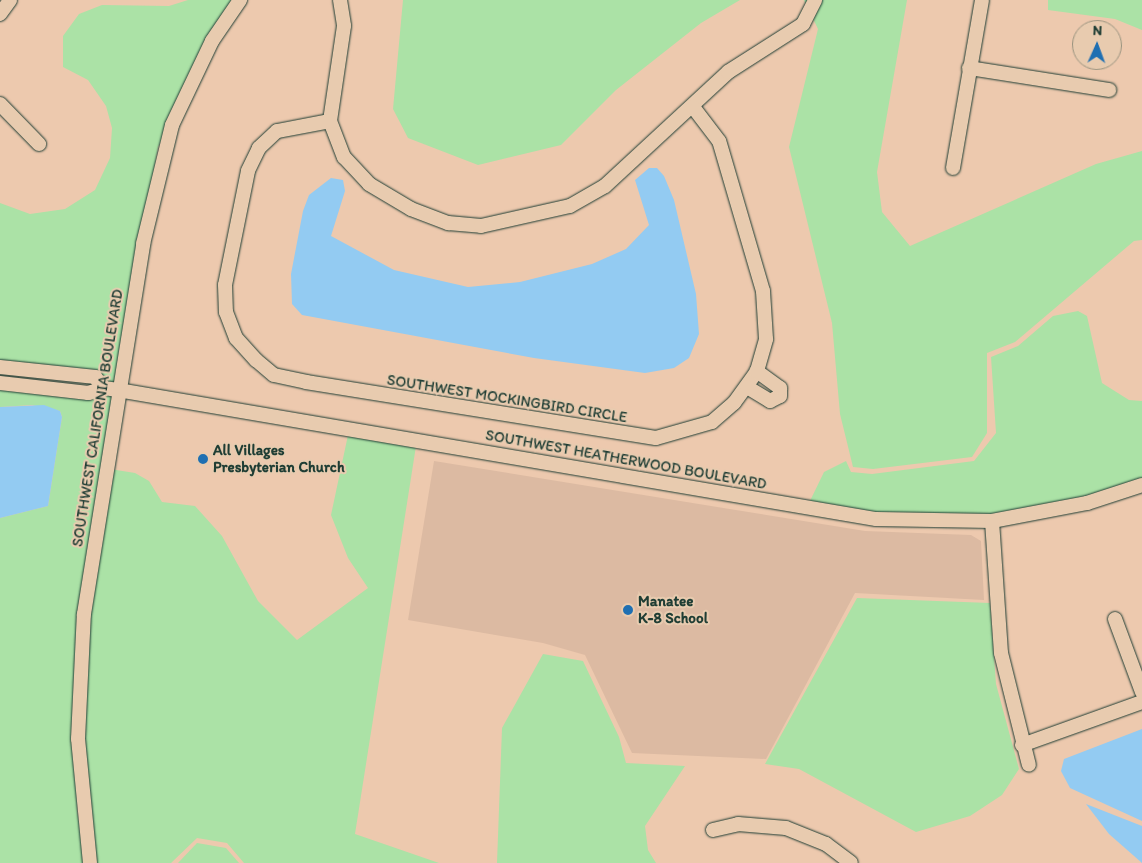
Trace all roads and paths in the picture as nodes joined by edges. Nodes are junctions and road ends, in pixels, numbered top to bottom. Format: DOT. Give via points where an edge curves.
graph roads {
  1 [pos="10,0"];
  2 [pos="240,0"];
  3 [pos="340,0"];
  4 [pos="815,0"];
  5 [pos="982,0"];
  6 [pos="0,14"];
  7 [pos="969,68"];
  8 [pos="1109,90"];
  9 [pos="0,104"];
  10 [pos="693,107"];
  11 [pos="330,121"];
  12 [pos="39,144"];
  13 [pos="953,168"];
  14 [pos="0,367"];
  15 [pos="757,372"];
  16 [pos="0,383"];
  17 [pos="747,387"];
  18 [pos="104,388"];
  19 [pos="118,390"];
  20 [pos="1142,485"];
  21 [pos="992,522"];
  22 [pos="1115,618"];
  23 [pos="1142,692"];
  24 [pos="1142,702"];
  25 [pos="1022,745"];
  26 [pos="1029,765"];
  27 [pos="713,830"];
  28 [pos="90,863"];
  29 [pos="851,863"];
  1 -- 6 [label="street"];
  2 -- 19 [label="street, SOUTHWEST CALIFORNIA BOULEVARD" via="212,40 172,125 151,198"];
  3 -- 11 [label="street" via="344,26"];
  4 -- 10 [label="street" via="803,24 728,72"];
  5 -- 7 [label="street"];
  7 -- 8 [label="street"];
  7 -- 13 [label="street"];
  9 -- 12 [label="street"];
  10 -- 11 [label="street" via="605,186 570,206 481,226 439,219 369,184 344,157"];
  10 -- 15 [label="street, SOUTHWEST MOCKINGBIRD CIRCLE" via="719,140 763,291 768,319"];
  11 -- 17 [label="street, SOUTHWEST MOCKINGBIRD CIRCLE" via="277,131 259,148 248,170 225,284 226,312 236,338 274,375 656,438 712,422"];
  14 -- 18 [label="street, SOUTHWEST HEATHERWOOD BOULEVARD" via="95,377"];
  15 -- 17 [label="street, SOUTHWEST MOCKINGBIRD CIRCLE"];
  15 -- 17 [label="street" via="780,388 780,396 770,401"];
  16 -- 18 [label="street, SOUTHWEST HEATHERWOOD BOULEVARD" via="88,393"];
  18 -- 19 [label="street, SOUTHWEST HEATHERWOOD BOULEVARD"];
  19 -- 21 [label="street, SOUTHWEST HEATHERWOOD BOULEVARD" via="876,520"];
  19 -- 28 [label="street, SOUTHWEST CALIFORNIA BOULEVARD" via="84,614 78,682 82,809"];
  20 -- 21 [label="street, SOUTHWEST HEATHERWOOD BOULEVARD" via="1087,503"];
  21 -- 25 [label="street" via="1001,653"];
  22 -- 23 [label="street"];
  24 -- 25 [label="street"];
  25 -- 26 [label="street"];
  27 -- 29 [label="street" via="738,824 786,828 826,844"];
}
